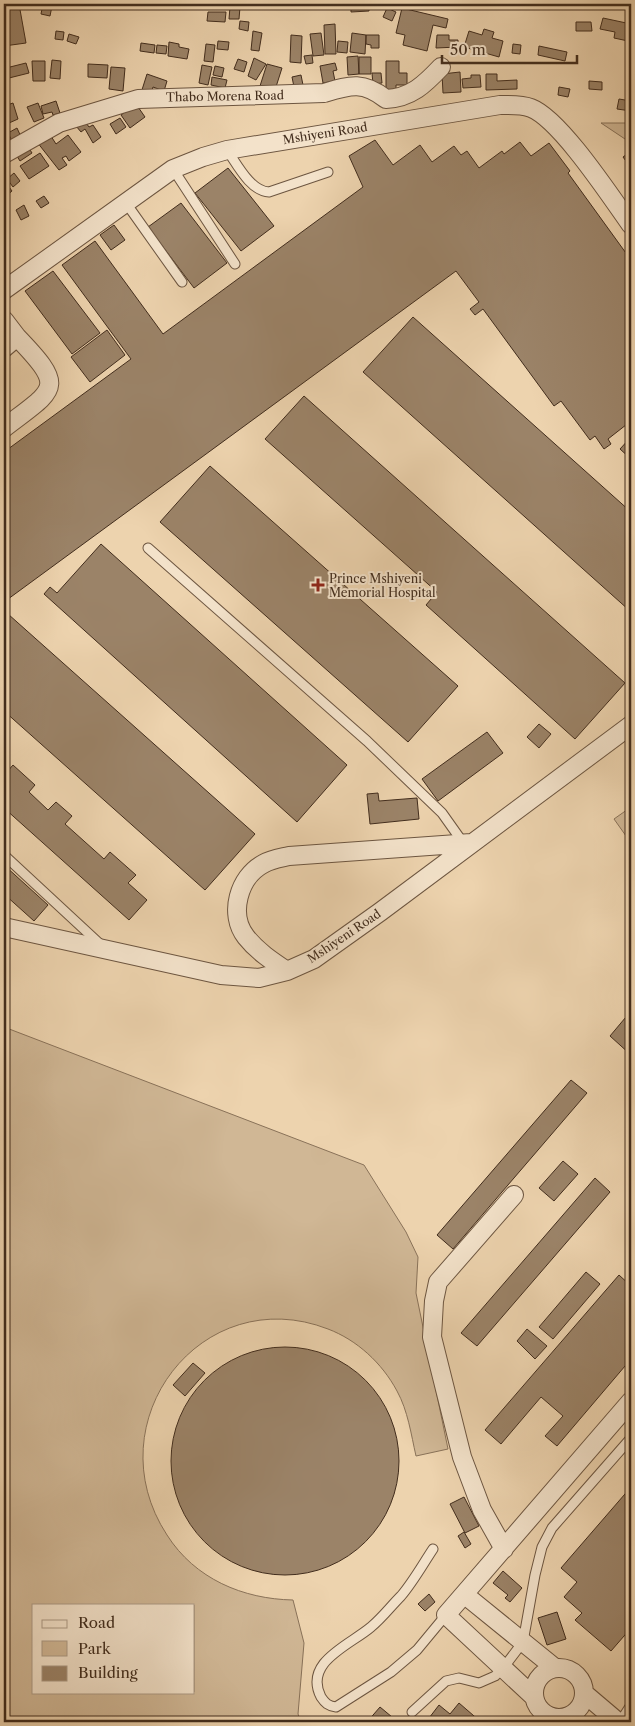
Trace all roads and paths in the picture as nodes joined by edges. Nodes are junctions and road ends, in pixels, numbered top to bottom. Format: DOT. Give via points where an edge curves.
graph roads {
  1 [pos="441,67"];
  2 [pos="227,150"];
  3 [pos="4,154"];
  4 [pos="173,169"];
  5 [pos="328,172"];
  6 [pos="126,203"];
  7 [pos="631,225"];
  8 [pos="235,264"];
  9 [pos="182,282"];
  10 [pos="4,290"];
  11 [pos="4,320"];
  12 [pos="11,342"];
  13 [pos="4,428"];
  14 [pos="148,548"];
  15 [pos="631,725"];
  16 [pos="468,844"];
  17 [pos="4,855"];
  18 [pos="4,926"];
  19 [pos="104,948"];
  20 [pos="287,970"];
  21 [pos="514,1195"];
  22 [pos="631,1401"];
  23 [pos="631,1438"];
  24 [pos="433,1548"];
  25 [pos="504,1549"];
  26 [pos="465,1595"];
  27 [pos="446,1615"];
  28 [pos="523,1642"];
  29 [pos="504,1668"];
  30 [pos="555,1668"];
  31 [pos="585,1694"];
  32 [pos="534,1698"];
  33 [pos="631,1705"];
  34 [pos="412,1712"];
  35 [pos="540,1718"];
  36 [pos="569,1720"];
  37 [pos="619,1722"];
  1 -- 3 [label="street, Thabo Morena Road" via="420,88 400,99 386,100 372,88 356,86 324,93 138,99 59,123"];
  2 -- 4 [label="street, Mshiyeni Road"];
  2 -- 5 [label="lane" via="255,186 264,191"];
  2 -- 7 [label="street, Mshiyeni Road" via="516,104 532,108 557,126"];
  4 -- 6 [label="street, Mshiyeni Road"];
  4 -- 8 [label="lane"];
  6 -- 9 [label="lane"];
  6 -- 10 [label="street, Mshiyeni Road"];
  11 -- 12 [label="street"];
  12 -- 13 [label="street" via="46,367 50,386 42,399"];
  14 -- 16 [label="lane" via="367,741 442,813"];
  15 -- 16 [label="street, Mshiyeni Road"];
  16 -- 20 [label="street, Mshiyeni Road" via="314,959"];
  16 -- 20 [label="street" via="288,856 262,864 245,881 238,896 239,925 256,948"];
  17 -- 19 [label="lane"];
  18 -- 19 [label="street, Mshiyeni Road"];
  19 -- 20 [label="street, Mshiyeni Road" via="221,975 259,978"];
  21 -- 25 [label="street" via="438,1282 432,1337 462,1457 482,1510"];
  22 -- 25 [label="street"];
  23 -- 28 [label="lane" via="552,1528 542,1547"];
  24 -- 27 [label="lane" via="402,1594 372,1627 325,1662 318,1673 316,1686 324,1702 336,1707 391,1672 416,1650"];
  25 -- 26 [label="street"];
  26 -- 27 [label="street"];
  26 -- 28 [label="street"];
  27 -- 29 [label="street"];
  28 -- 29 [label="lane"];
  28 -- 30 [label="street"];
  29 -- 32 [label="street"];
  29 -- 34 [label="lane" via="479,1683 459,1678 446,1681"];
  30 -- 31 [label="street" via="566,1668 577,1674"];
  30 -- 32 [label="street" via="543,1674 535,1684"];
  31 -- 36 [label="street" via="583,1705"];
  31 -- 37 [label="street"];
  32 -- 35 [label="street"];
  33 -- 37 [label="lane"];
  35 -- 36 [label="street"];
}
